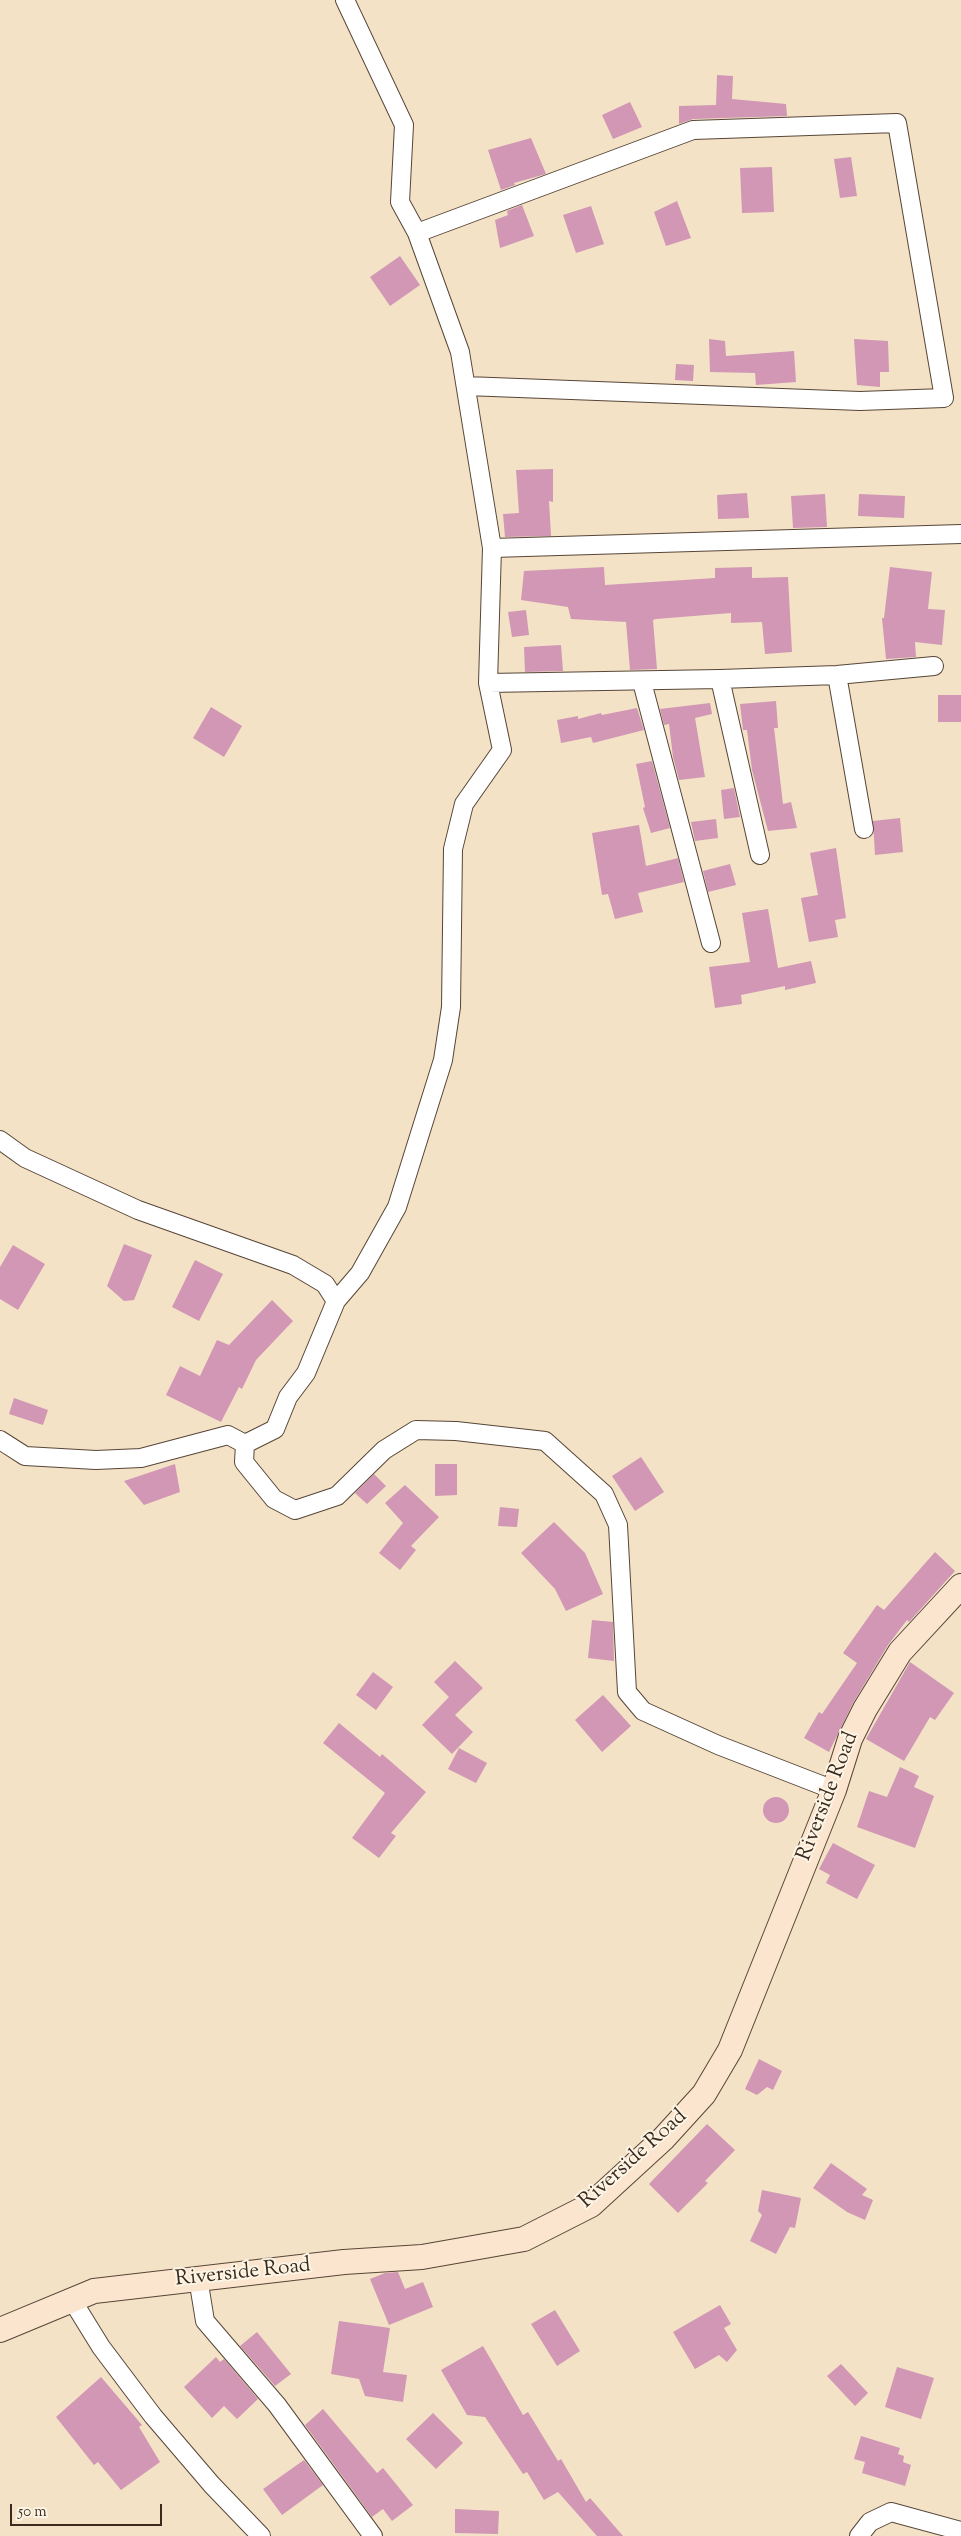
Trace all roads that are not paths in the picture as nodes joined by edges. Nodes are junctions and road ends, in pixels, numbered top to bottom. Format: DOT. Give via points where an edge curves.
graph roads {
  1 [pos="345,0"];
  2 [pos="418,233"];
  3 [pos="466,386"];
  4 [pos="961,534"];
  5 [pos="492,548"];
  6 [pos="934,666"];
  7 [pos="837,675"];
  8 [pos="720,680"];
  9 [pos="642,682"];
  10 [pos="488,683"];
  11 [pos="864,829"];
  12 [pos="760,855"];
  13 [pos="711,943"];
  14 [pos="0,1140"];
  15 [pos="336,1301"];
  16 [pos="0,1440"];
  17 [pos="245,1444"];
  18 [pos="961,1586"];
  19 [pos="834,1790"];
  20 [pos="198,2278"];
  21 [pos="72,2300"];
  22 [pos="0,2330"];
  23 [pos="961,2531"];
  24 [pos="261,2536"];
  25 [pos="373,2536"];
  26 [pos="858,2536"];
  1 -- 2 [label="street" via="404,125 400,202"];
  2 -- 3 [label="street" via="460,352"];
  2 -- 3 [label="street" via="693,130 897,122 944,398 860,401"];
  3 -- 5 [label="street"];
  4 -- 5 [label="street"];
  5 -- 10 [label="street"];
  6 -- 7 [label="street"];
  7 -- 8 [label="street"];
  7 -- 11 [label="street"];
  8 -- 9 [label="street"];
  8 -- 12 [label="street"];
  9 -- 10 [label="street"];
  9 -- 13 [label="street"];
  10 -- 15 [label="street" via="502,750 464,804 453,849 451,1007 443,1060 397,1207 360,1273"];
  14 -- 15 [label="street" via="25,1158 138,1210 293,1265 325,1284"];
  15 -- 17 [label="street" via="306,1373 288,1396 275,1429"];
  16 -- 17 [label="street" via="25,1456 96,1460 141,1458 228,1435"];
  17 -- 19 [label="street" via="244,1462 274,1499 295,1510 337,1496 384,1450 416,1430 545,1441 604,1494 618,1525 627,1692 632,1699 651,1715"];
  18 -- 19 [label="street, Riverside Road" via="900,1652 864,1709 850,1739"];
  19 -- 20 [label="street, Riverside Road" via="730,2050 704,2094 663,2139 591,2205 524,2238 422,2258 344,2262"];
  20 -- 21 [label="street, Riverside Road" via="94,2291"];
  20 -- 25 [label="street" via="205,2321 277,2405"];
  21 -- 22 [label="street, Riverside Road"];
  21 -- 24 [label="street" via="101,2347 153,2416"];
  23 -- 26 [label="street" via="891,2512 870,2522"];
}
